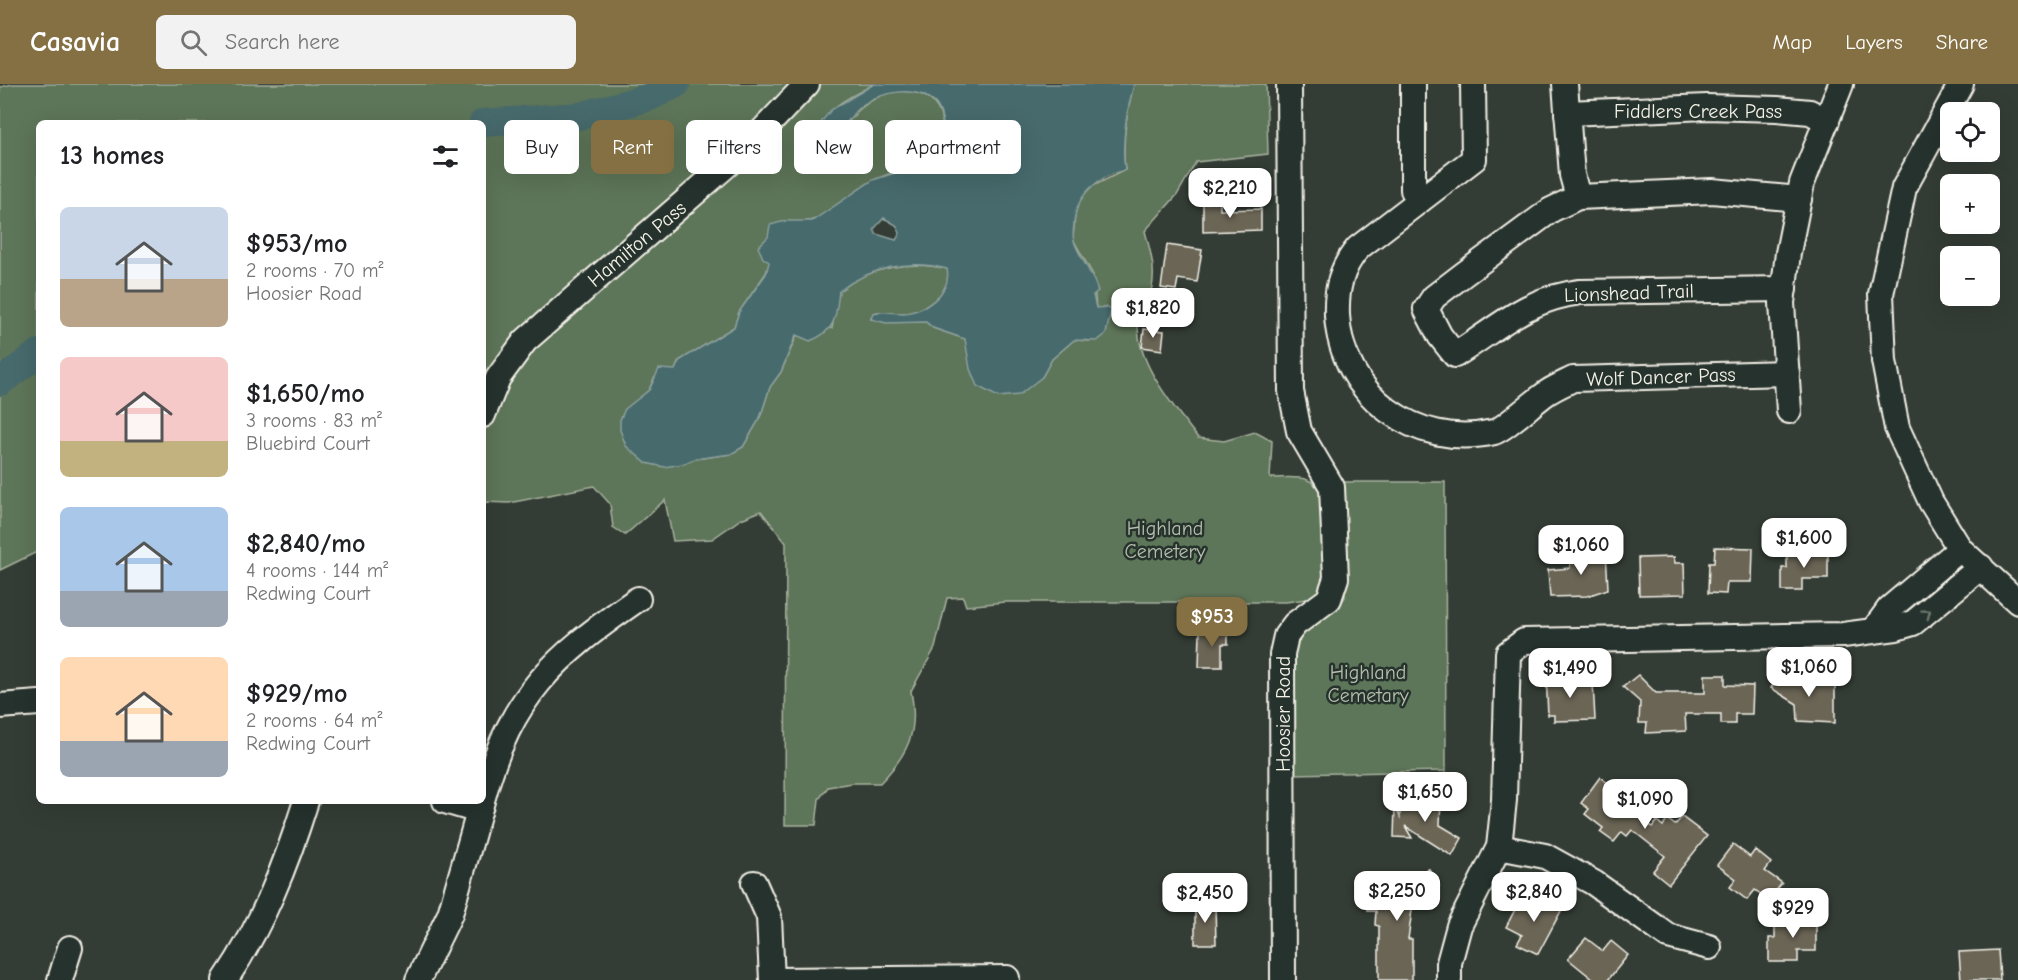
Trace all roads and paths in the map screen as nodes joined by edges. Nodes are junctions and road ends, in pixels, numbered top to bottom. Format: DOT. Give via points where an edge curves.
graph roads {
  1 [pos="807,84"];
  2 [pos="1289,84"];
  3 [pos="1413,84"];
  4 [pos="1473,84"];
  5 [pos="1565,84"];
  6 [pos="1841,84"];
  7 [pos="1961,84"];
  8 [pos="1567,113"];
  9 [pos="1827,121"];
  10 [pos="1578,197"];
  11 [pos="1799,199"];
  12 [pos="1420,200"];
  13 [pos="1784,289"];
  14 [pos="1787,373"];
  15 [pos="486,408"];
  16 [pos="1789,411"];
  17 [pos="1960,549"];
  18 [pos="1981,567"];
  19 [pos="638,599"];
  20 [pos="2018,602"];
  21 [pos="1873,631"];
  22 [pos="36,703"];
  23 [pos="0,706"];
  24 [pos="486,787"];
  25 [pos="305,804"];
  26 [pos="481,804"];
  27 [pos="1499,847"];
  28 [pos="754,883"];
  29 [pos="1709,947"];
  30 [pos="70,948"];
  31 [pos="1007,978"];
  32 [pos="60,980"];
  33 [pos="225,980"];
  34 [pos="418,980"];
  35 [pos="772,980"];
  36 [pos="1283,980"];
  37 [pos="1449,980"];
  1 -- 15 [label="street, Hamilton Pass" via="744,150 525,341 498,378"];
  2 -- 36 [label="street, Hoosier Road" via="1291,390 1299,431 1332,488 1336,578 1329,599 1286,636 1282,654"];
  3 -- 12 [label="street" via="1413,190"];
  4 -- 12 [label="street, Wolf Dancer Pass" via="1474,159"];
  5 -- 8 [label="street"];
  6 -- 9 [label="street"];
  7 -- 17 [label="street" via="1904,188 1881,294 1884,361 1897,428 1931,502"];
  8 -- 9 [label="street, Fiddlers Creek Pass" via="1707,107 1777,109 1810,112"];
  8 -- 10 [label="street" via="1572,176"];
  9 -- 11 [label="street"];
  10 -- 11 [label="street" via="1712,191"];
  10 -- 13 [label="street, Lionshead Trail" via="1551,210 1434,297 1426,309 1455,355 1518,312 1554,295"];
  11 -- 13 [label="street"];
  12 -- 14 [label="street, Wolf Dancer Pass" via="1358,248 1347,262 1339,282 1337,312 1339,338 1355,376 1386,411 1413,426 1451,434 1497,432 1550,390 1573,379"];
  13 -- 14 [label="street"];
  14 -- 16 [label="street"];
  17 -- 18 [label="street"];
  17 -- 21 [label="street" via="1889,609"];
  18 -- 20 [label="street"];
  21 -- 18 [label="street, one-way" via="1913,623"];
  19 -- 24 [label="street" via="567,650 522,702 500,743"];
  21 -- 27 [label="street" via="1524,641 1508,653"];
  22 -- 23 [label="street"];
  25 -- 33 [label="street" via="272,898"];
  26 -- 34 [label="street" via="450,914"];
  27 -- 29 [label="street" via="1545,856 1594,883 1668,936"];
  27 -- 37 [label="street" via="1459,926 1449,963"];
  28 -- 35 [label="street" via="769,917"];
  30 -- 32 [label="street"];
  31 -- 35 [label="street"];
}
